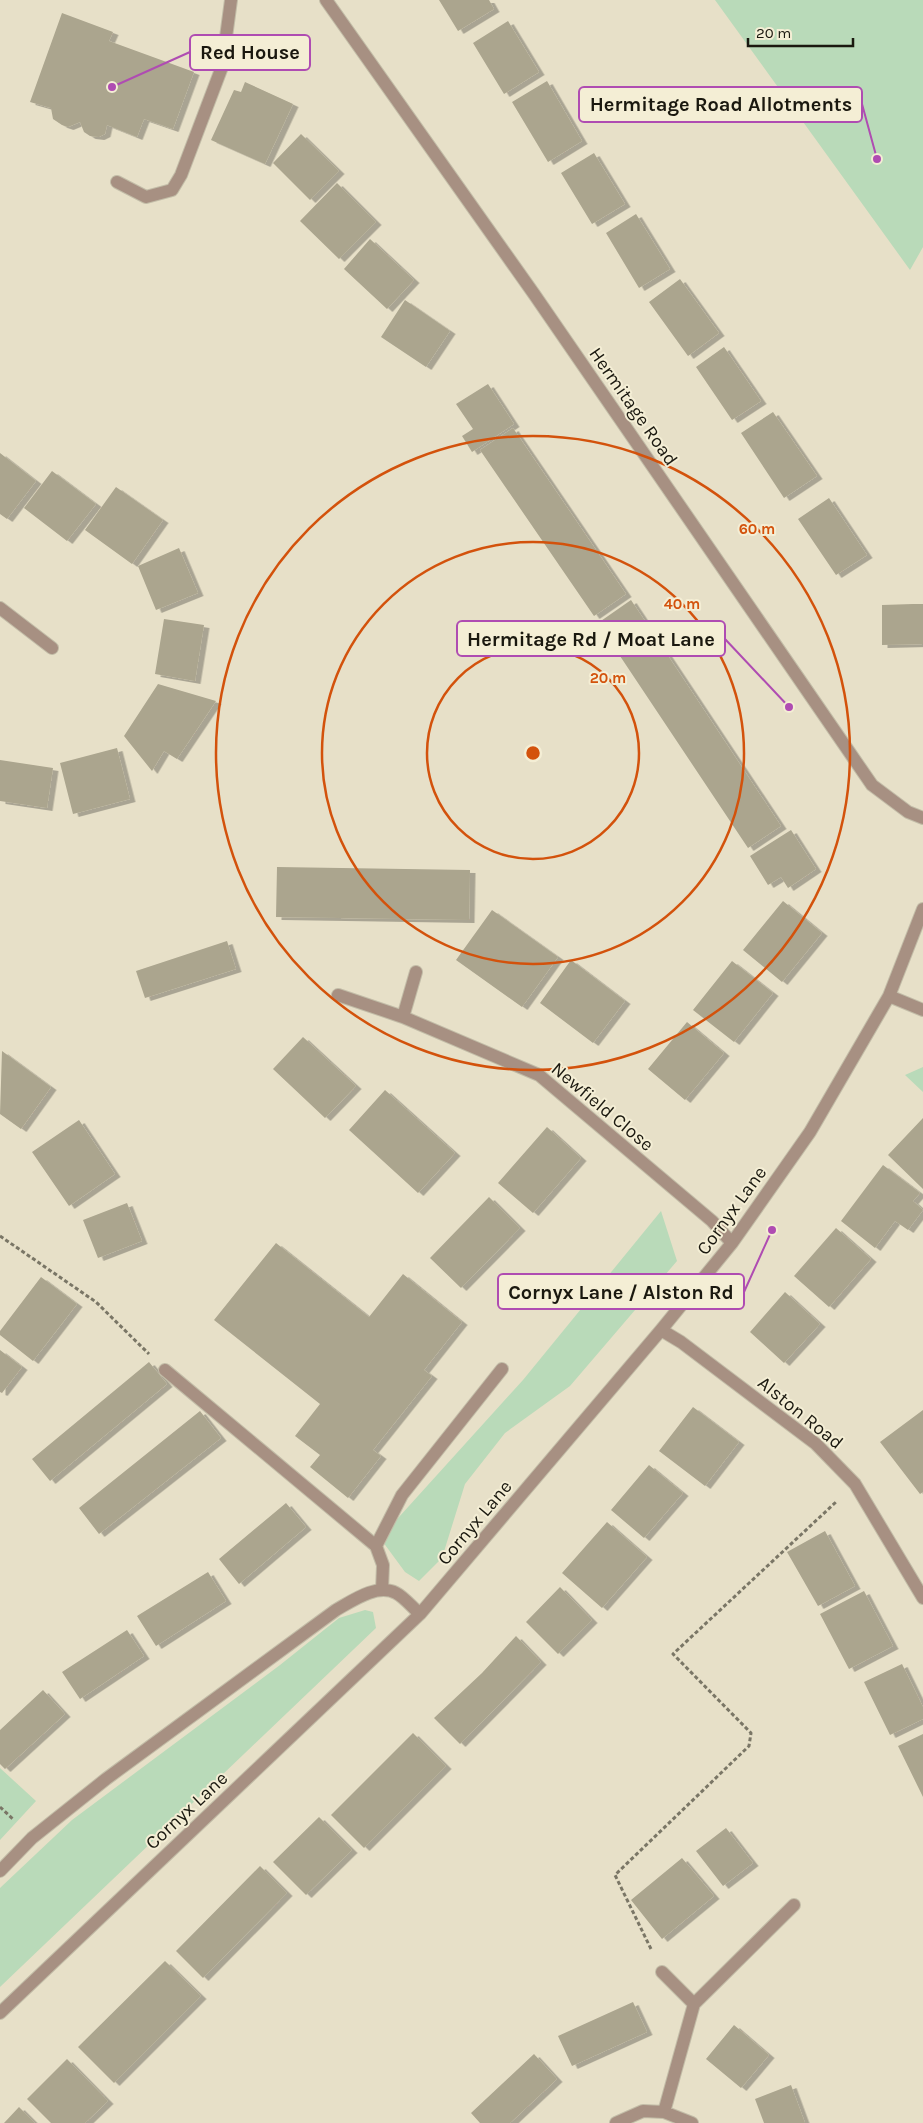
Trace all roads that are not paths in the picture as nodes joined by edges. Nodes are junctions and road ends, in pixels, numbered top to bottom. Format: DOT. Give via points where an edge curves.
graph roads {
  1 [pos="231,0"];
  2 [pos="326,0"];
  3 [pos="117,182"];
  4 [pos="0,608"];
  5 [pos="52,648"];
  6 [pos="923,818"];
  7 [pos="923,909"];
  8 [pos="416,972"];
  9 [pos="338,995"];
  10 [pos="889,996"];
  11 [pos="923,1010"];
  12 [pos="403,1017"];
  13 [pos="732,1243"];
  14 [pos="661,1330"];
  15 [pos="166,1370"];
  16 [pos="502,1370"];
  17 [pos="376,1546"];
  18 [pos="382,1590"];
  19 [pos="923,1598"];
  20 [pos="420,1614"];
  21 [pos="0,1871"];
  22 [pos="794,1905"];
  23 [pos="662,1972"];
  24 [pos="694,2004"];
  25 [pos="0,2013"];
  26 [pos="664,2112"];
  27 [pos="616,2123"];
  28 [pos="692,2123"];
  1 -- 3 [label="street" via="222,67 181,175 172,190 146,197"];
  2 -- 6 [label="street, Hermitage Road" via="534,294 872,785 908,812"];
  4 -- 5 [label="street"];
  7 -- 10 [label="street, Cornyx Lane"];
  8 -- 12 [label="street"];
  9 -- 12 [label="street, Newfield Close"];
  10 -- 11 [label="street"];
  10 -- 13 [label="street, Cornyx Lane" via="810,1132"];
  12 -- 13 [label="street, Newfield Close" via="539,1075 712,1222"];
  13 -- 14 [label="street, Cornyx Lane"];
  14 -- 19 [label="street, Alston Road" via="816,1444 855,1484"];
  14 -- 20 [label="street, Cornyx Lane"];
  15 -- 17 [label="street"];
  16 -- 17 [label="street" via="402,1495"];
  17 -- 18 [label="street" via="383,1565"];
  18 -- 20 [label="street" via="396,1593"];
  18 -- 21 [label="street" via="366,1594 328,1615 106,1779 32,1838"];
  20 -- 25 [label="street, Cornyx Lane"];
  22 -- 24 [label="street"];
  23 -- 24 [label="street"];
  24 -- 26 [label="street"];
  26 -- 27 [label="street" via="643,2111"];
  26 -- 28 [label="street"];
}
